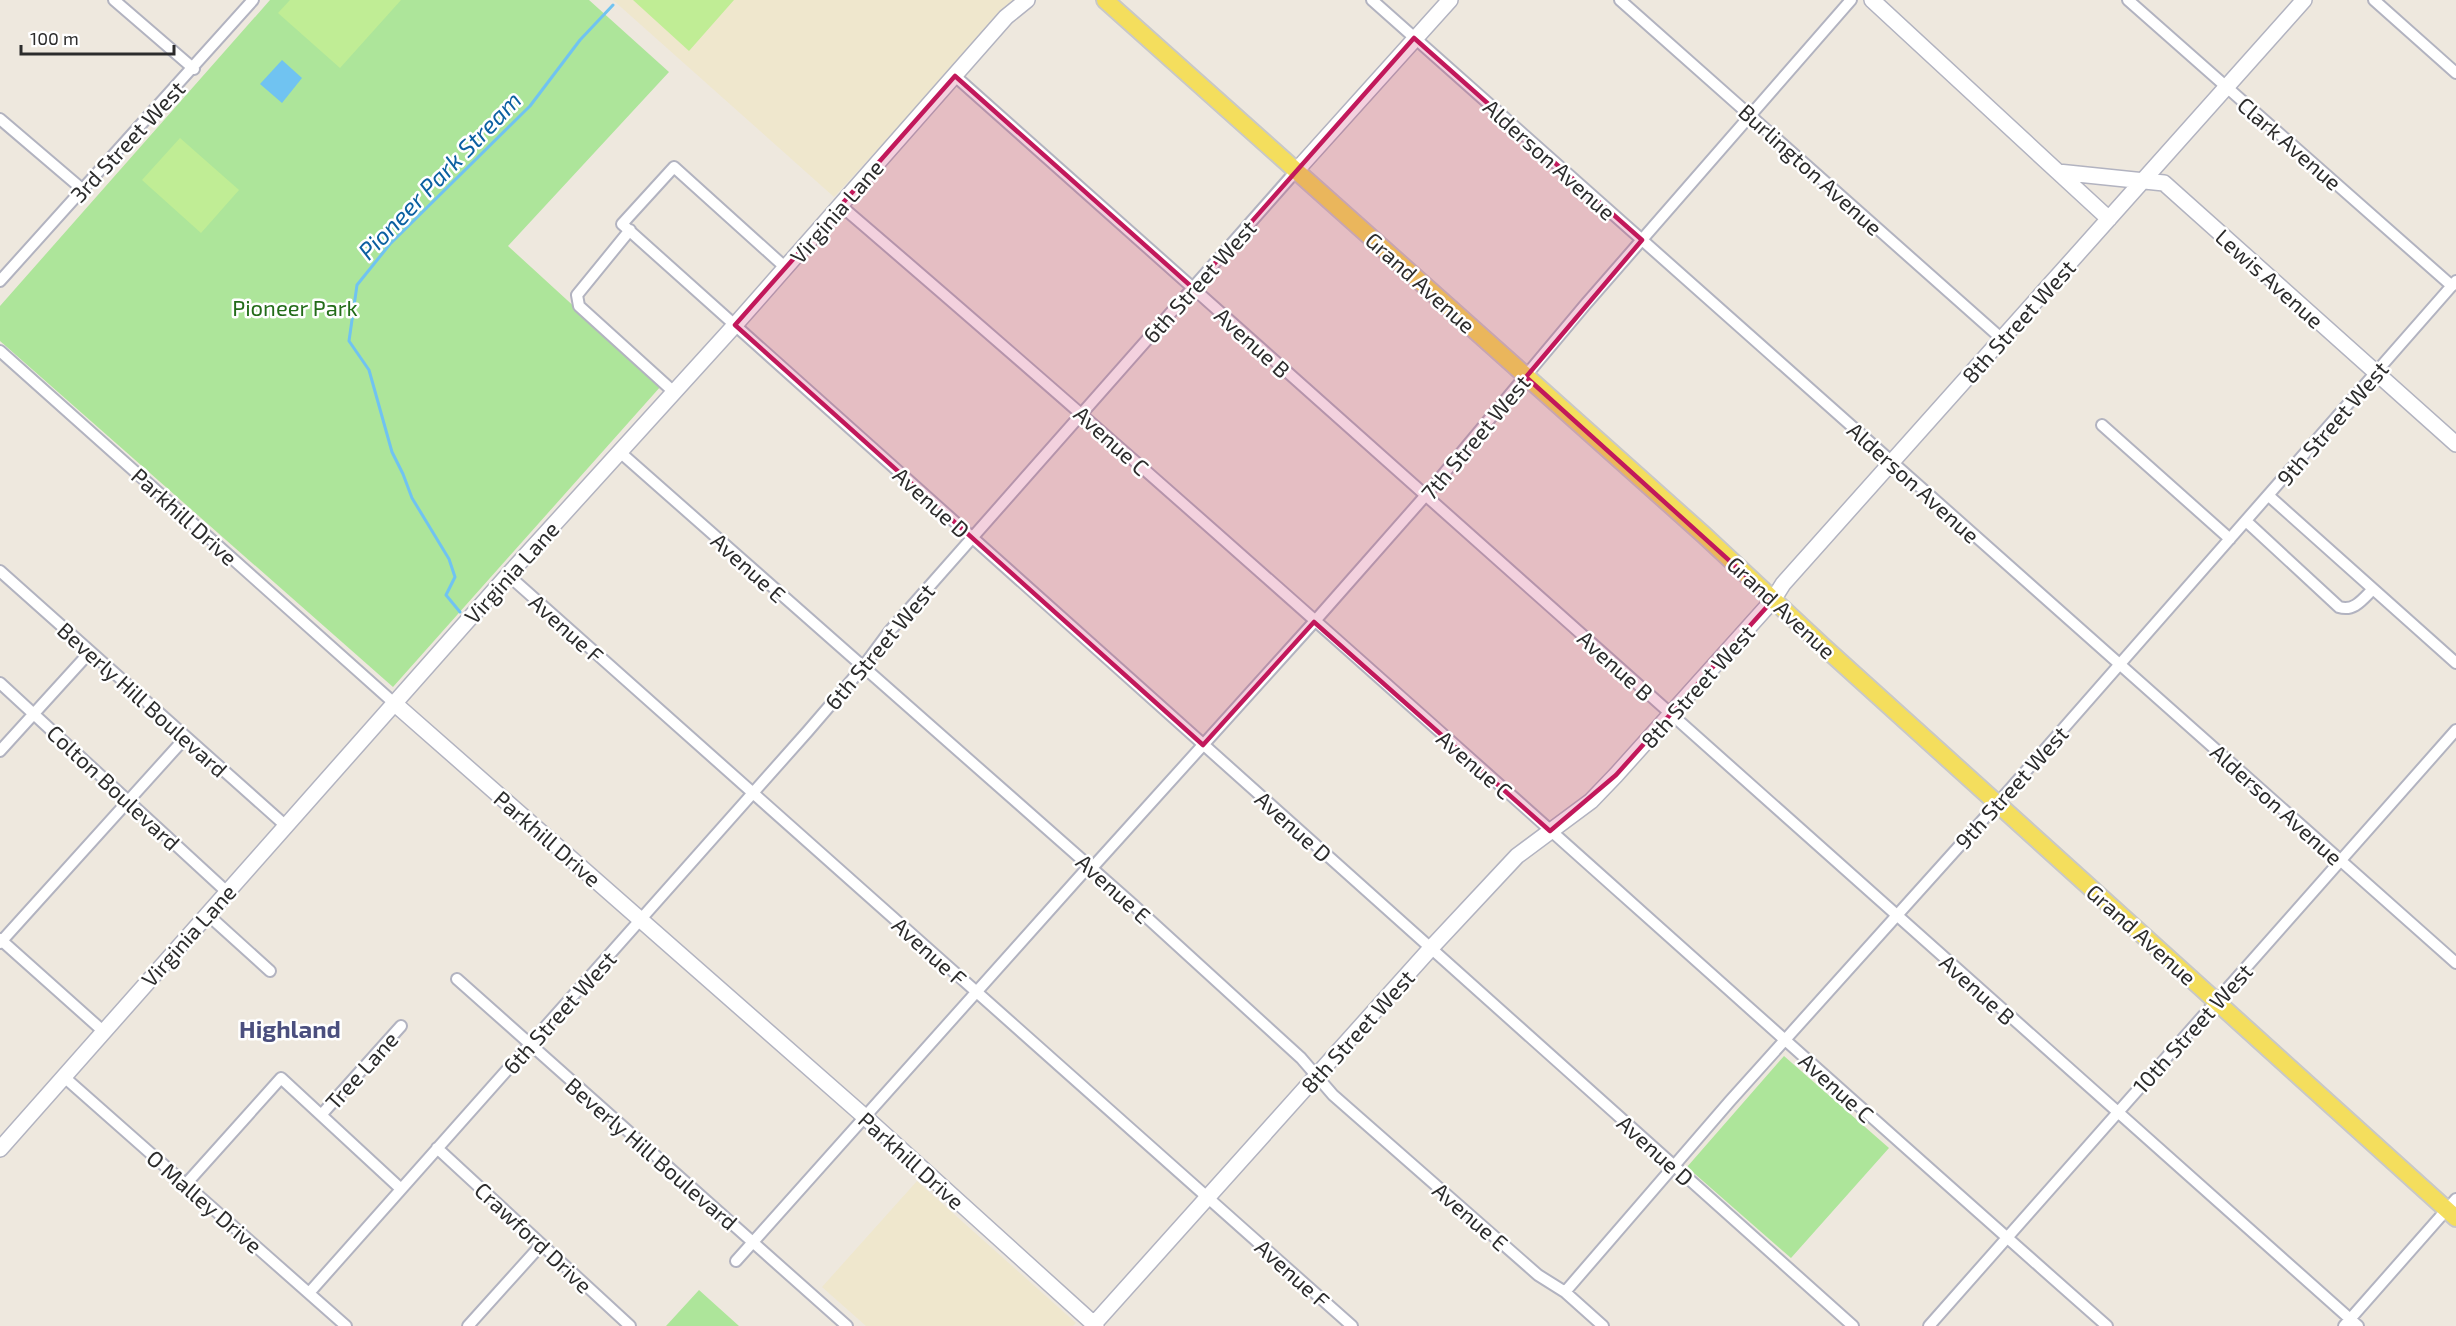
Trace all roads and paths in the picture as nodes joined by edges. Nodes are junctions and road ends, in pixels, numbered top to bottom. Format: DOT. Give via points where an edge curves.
graph roads {
  1 [pos="114,0"];
  2 [pos="253,0"];
  3 [pos="1027,0"];
  4 [pos="1105,0"];
  5 [pos="1372,0"];
  6 [pos="1450,0"];
  7 [pos="1620,0"];
  8 [pos="1851,0"];
  9 [pos="1872,0"];
  10 [pos="2128,0"];
  11 [pos="2304,0"];
  12 [pos="2374,0"];
  13 [pos="1414,38"];
  14 [pos="194,69"];
  15 [pos="2456,73"];
  16 [pos="955,76"];
  17 [pos="2225,86"];
  18 [pos="1749,114"];
  19 [pos="0,119"];
  20 [pos="1296,171"];
  21 [pos="2058,172"];
  22 [pos="2143,181"];
  23 [pos="82,189"];
  24 [pos="840,205"];
  25 [pos="2109,219"];
  26 [pos="626,227"];
  27 [pos="1642,240"];
  28 [pos="786,268"];
  29 [pos="0,281"];
  30 [pos="2454,284"];
  31 [pos="1193,288"];
  32 [pos="735,326"];
  33 [pos="2002,339"];
  34 [pos="0,351"];
  35 [pos="2376,373"];
  36 [pos="1526,376"];
  37 [pos="675,393"];
  38 [pos="1082,413"];
  39 [pos="2102,424"];
  40 [pos="2456,444"];
  41 [pos="621,453"];
  42 [pos="1892,462"];
  43 [pos="1426,495"];
  44 [pos="2269,496"];
  45 [pos="2246,521"];
  46 [pos="972,537"];
  47 [pos="2230,539"];
  48 [pos="0,572"];
  49 [pos="508,575"];
  50 [pos="2373,589"];
  51 [pos="1773,600"];
  52 [pos="1314,622"];
  53 [pos="90,652"];
  54 [pos="2456,663"];
  55 [pos="2120,665"];
  56 [pos="863,668"];
  57 [pos="0,683"];
  58 [pos="394,704"];
  59 [pos="34,714"];
  60 [pos="1671,715"];
  61 [pos="2456,730"];
  62 [pos="186,737"];
  63 [pos="1203,745"];
  64 [pos="0,751"];
  65 [pos="753,794"];
  66 [pos="128,801"];
  67 [pos="1998,804"];
  68 [pos="286,826"];
  69 [pos="1550,831"];
  70 [pos="2341,861"];
  71 [pos="1090,867"];
  72 [pos="227,892"];
  73 [pos="207,914"];
  74 [pos="1896,916"];
  75 [pos="641,919"];
  76 [pos="1,941"];
  77 [pos="1431,948"];
  78 [pos="2456,963"];
  79 [pos="270,971"];
  80 [pos="457,979"];
  81 [pos="975,991"];
  82 [pos="2217,1001"];
  83 [pos="401,1026"];
  84 [pos="102,1031"];
  85 [pos="1784,1040"];
  86 [pos="529,1044"];
  87 [pos="63,1076"];
  88 [pos="1317,1076"];
  89 [pos="2117,1113"];
  90 [pos="322,1114"];
  91 [pos="866,1117"];
  92 [pos="437,1148"];
  93 [pos="0,1149"];
  94 [pos="1674,1166"];
  95 [pos="186,1184"];
  96 [pos="401,1189"];
  97 [pos="1209,1197"];
  98 [pos="2453,1209"];
  99 [pos="2007,1238"];
  100 [pos="753,1242"];
  101 [pos="541,1245"];
  102 [pos="736,1261"];
  103 [pos="1564,1292"];
  104 [pos="309,1293"];
  105 [pos="1597,1324"];
  106 [pos="2351,1324"];
  107 [pos="1095,1325"];
  108 [pos="346,1326"];
  109 [pos="468,1326"];
  110 [pos="630,1326"];
  111 [pos="847,1326"];
  112 [pos="1352,1326"];
  113 [pos="1853,1326"];
  114 [pos="1929,1326"];
  115 [pos="2107,1326"];
  1 -- 14 [label="street"];
  2 -- 14 [label="street, 3rd Street West"];
  3 -- 16 [label="street, Virginia Lane" via="1006,17"];
  4 -- 20 [label="main road, Grand Avenue"];
  5 -- 13 [label="street, Alderson Avenue"];
  6 -- 13 [label="street, 6th Street West"];
  7 -- 18 [label="street, Burlington Avenue"];
  8 -- 18 [label="street, 7th Street West"];
  9 -- 21 [label="street"];
  10 -- 17 [label="street, Clark Avenue"];
  11 -- 17 [label="street, 8th Street West"];
  12 -- 15 [label="street"];
  13 -- 20 [label="street, 6th Street West"];
  13 -- 27 [label="street, Alderson Avenue"];
  14 -- 23 [label="street, 3rd Street West"];
  16 -- 24 [label="street, Virginia Lane"];
  16 -- 31 [label="street, Avenue B"];
  17 -- 22 [label="street, 8th Street West"];
  17 -- 30 [label="street, Clark Avenue"];
  18 -- 27 [label="street, 7th Street West"];
  18 -- 33 [label="street, Burlington Avenue"];
  19 -- 23 [label="street"];
  20 -- 31 [label="street, 6th Street West"];
  20 -- 36 [label="main road, Grand Avenue"];
  21 -- 22 [label="street, Lewis Avenue"];
  21 -- 25 [label="street"];
  22 -- 25 [label="street, 8th Street West"];
  22 -- 35 [label="street, Lewis Avenue" via="2164,183"];
  23 -- 29 [label="street, 3rd Street West"];
  24 -- 28 [label="street, Virginia Lane"];
  24 -- 38 [label="street, Avenue C"];
  25 -- 33 [label="street, 8th Street West"];
  26 -- 28 [label="street" via="674,167"];
  26 -- 32 [label="street, Avenue D"];
  26 -- 37 [label="street" via="577,295 579,306"];
  27 -- 36 [label="street, 7th Street West"];
  27 -- 42 [label="street, Alderson Avenue"];
  28 -- 32 [label="street, Virginia Lane"];
  30 -- 35 [label="street, 9th Street West"];
  31 -- 38 [label="street, 6th Street West"];
  31 -- 43 [label="street, Avenue B"];
  32 -- 37 [label="street, Virginia Lane"];
  32 -- 46 [label="street, Avenue D"];
  33 -- 42 [label="street, 8th Street West"];
  34 -- 58 [label="street, Parkhill Drive"];
  35 -- 40 [label="street, Lewis Avenue"];
  35 -- 44 [label="street, 9th Street West"];
  36 -- 43 [label="street, 7th Street West"];
  36 -- 51 [label="main road, Grand Avenue"];
  37 -- 41 [label="street, Virginia Lane"];
  38 -- 46 [label="street, 6th Street West"];
  38 -- 52 [label="street, Avenue C"];
  39 -- 47 [label="street"];
  41 -- 49 [label="street, Virginia Lane"];
  41 -- 56 [label="street, Avenue E"];
  42 -- 51 [label="street, 8th Street West"];
  42 -- 55 [label="street, Alderson Avenue"];
  43 -- 52 [label="street, 7th Street West"];
  43 -- 60 [label="street, Avenue B"];
  44 -- 45 [label="street, 9th Street West"];
  44 -- 50 [label="street"];
  45 -- 47 [label="street, 9th Street West"];
  45 -- 50 [label="street" via="2339,607 2354,607"];
  46 -- 56 [label="street, 6th Street West" via="889,632"];
  46 -- 63 [label="street, Avenue D"];
  47 -- 55 [label="street, 9th Street West"];
  48 -- 53 [label="street, Beverly Hill Boulevard"];
  49 -- 58 [label="street, Virginia Lane"];
  49 -- 65 [label="street, Avenue F"];
  50 -- 54 [label="street"];
  51 -- 60 [label="street, 8th Street West"];
  51 -- 67 [label="main road, Grand Avenue"];
  52 -- 63 [label="street, 7th Street West"];
  52 -- 69 [label="street, Avenue C"];
  53 -- 59 [label="street"];
  53 -- 62 [label="street, Beverly Hill Boulevard"];
  55 -- 67 [label="street, 9th Street West"];
  55 -- 70 [label="street, Alderson Avenue"];
  56 -- 65 [label="street, 6th Street West"];
  56 -- 71 [label="street, Avenue E"];
  57 -- 59 [label="street, Colton Boulevard"];
  58 -- 68 [label="street, Virginia Lane"];
  58 -- 75 [label="street, Parkhill Drive"];
  59 -- 64 [label="street"];
  59 -- 66 [label="street, Colton Boulevard"];
  60 -- 69 [label="street, 8th Street West" via="1591,801"];
  60 -- 74 [label="street, Avenue B"];
  61 -- 70 [label="street, 10th Street West"];
  62 -- 66 [label="street"];
  62 -- 68 [label="street, Beverly Hill Boulevard"];
  63 -- 71 [label="street, 7th Street West"];
  63 -- 77 [label="street, Avenue D"];
  65 -- 75 [label="street, 6th Street West"];
  65 -- 81 [label="street, Avenue F"];
  66 -- 72 [label="street, Colton Boulevard"];
  66 -- 76 [label="street"];
  67 -- 74 [label="street, 9th Street West"];
  67 -- 82 [label="main road, Grand Avenue"];
  68 -- 72 [label="street, Virginia Lane"];
  69 -- 77 [label="street, 8th Street West" via="1517,856"];
  69 -- 85 [label="street, Avenue C"];
  70 -- 78 [label="street, Alderson Avenue"];
  70 -- 82 [label="street, 10th Street West"];
  71 -- 81 [label="street, 7th Street West"];
  71 -- 88 [label="street, Avenue E"];
  72 -- 73 [label="street, Virginia Lane"];
  73 -- 79 [label="street"];
  73 -- 84 [label="street, Virginia Lane"];
  74 -- 85 [label="street, 9th Street West"];
  74 -- 89 [label="street, Avenue B"];
  75 -- 86 [label="street, 6th Street West"];
  75 -- 91 [label="street, Parkhill Drive"];
  76 -- 84 [label="street"];
  77 -- 88 [label="street, 8th Street West"];
  77 -- 94 [label="street, Avenue D"];
  80 -- 86 [label="street, Beverly Hill Boulevard"];
  81 -- 91 [label="street, 7th Street West"];
  81 -- 97 [label="street, Avenue F"];
  82 -- 89 [label="street, 10th Street West"];
  82 -- 98 [label="main road, Grand Avenue"];
  83 -- 90 [label="street, Tree Lane"];
  84 -- 87 [label="street, Virginia Lane"];
  85 -- 94 [label="street, 9th Street West"];
  85 -- 99 [label="street, Avenue C"];
  86 -- 92 [label="street, 6th Street West"];
  86 -- 100 [label="street, Beverly Hill Boulevard"];
  87 -- 93 [label="street, Virginia Lane"];
  87 -- 95 [label="street, O Malley Drive"];
  88 -- 97 [label="street, 8th Street West"];
  88 -- 103 [label="street, Avenue E" via="1333,1095 1538,1275"];
  89 -- 99 [label="street, 10th Street West"];
  89 -- 106 [label="street, Avenue B"];
  90 -- 95 [label="street" via="281,1078"];
  90 -- 96 [label="street"];
  91 -- 100 [label="street, 7th Street West"];
  91 -- 107 [label="street, Parkhill Drive"];
  92 -- 96 [label="street, 6th Street West"];
  92 -- 101 [label="street, Crawford Drive"];
  94 -- 103 [label="street, 9th Street West"];
  94 -- 113 [label="street, Avenue D"];
  95 -- 104 [label="street, O Malley Drive"];
  96 -- 104 [label="street, 6th Street West"];
  97 -- 107 [label="street, 8th Street West"];
  97 -- 112 [label="street, Avenue F"];
  98 -- 106 [label="street"];
  99 -- 114 [label="street, 10th Street West"];
  99 -- 115 [label="street, Avenue C"];
  100 -- 102 [label="street, 7th Street West"];
  100 -- 111 [label="street, Beverly Hill Boulevard"];
  101 -- 109 [label="street"];
  101 -- 110 [label="street, Crawford Drive"];
  103 -- 105 [label="street, Avenue E"];
  104 -- 108 [label="street, O Malley Drive"];
}
